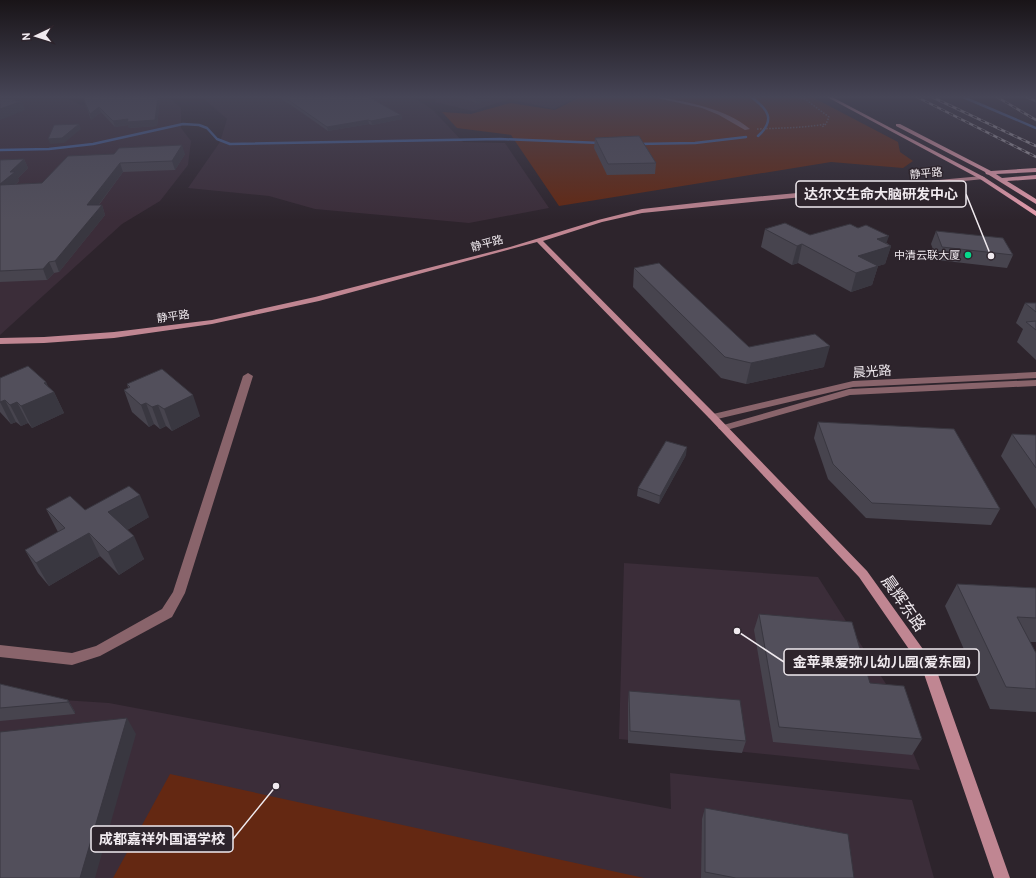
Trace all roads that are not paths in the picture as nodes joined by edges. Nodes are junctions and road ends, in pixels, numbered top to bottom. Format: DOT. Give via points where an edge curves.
graph roads {
  1 [pos="906,138"];
  2 [pos="922,138"];
  3 [pos="1036,170"];
  4 [pos="989,172"];
  5 [pos="1036,177"];
  6 [pos="982,178"];
  7 [pos="1002,180"];
  8 [pos="1036,202"];
  9 [pos="1036,214"];
  10 [pos="539,240"];
  11 [pos="0,341"];
  12 [pos="1036,375"];
  13 [pos="248,376"];
  14 [pos="1036,383"];
  15 [pos="713,417"];
  16 [pos="723,428"];
  17 [pos="0,651"];
  18 [pos="1002,878"];
  1 -- 6 [label="main road"];
  2 -- 4 [label="main road"];
  3 -- 4 [label="main road"];
  4 -- 6 [label="main road"];
  4 -- 7 [label="main road"];
  5 -- 7 [label="main road"];
  6 -- 7 [label="main road"];
  6 -- 9 [label="main road"];
  6 -- 10 [label="street, 静平路" via="642,211"];
  7 -- 8 [label="main road"];
  10 -- 11 [label="street, 静平路" via="316,299 212,322 114,335"];
  10 -- 15 [label="street, 晨辉东路"];
  12 -- 15 [label="street, 晨光路" via="853,384"];
  13 -- 17 [label="street" via="179,593 167,613 100,650 72,659"];
  14 -- 16 [label="street, 晨光路" via="849,392"];
  15 -- 16 [label="street, 晨辉东路"];
  16 -- 18 [label="street, 晨辉东路" via="863,574 928,666"];
}
